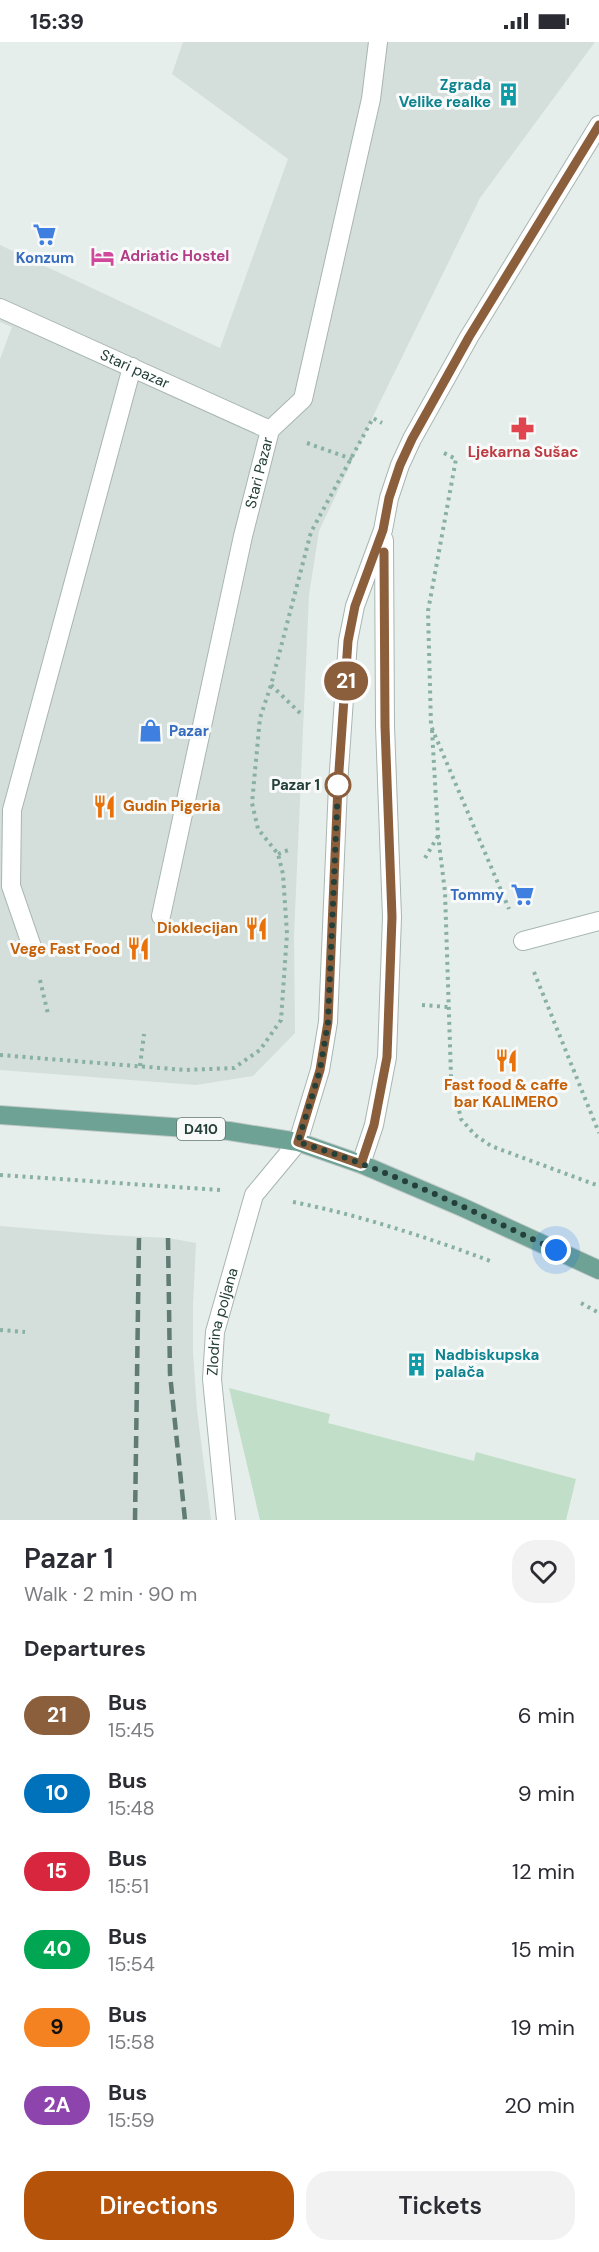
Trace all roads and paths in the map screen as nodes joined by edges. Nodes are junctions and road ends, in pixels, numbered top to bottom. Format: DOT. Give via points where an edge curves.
graph roads {
  1 [pos="378,42"];
  2 [pos="599,125"];
  3 [pos="0,308"];
  4 [pos="132,368"];
  5 [pos="382,423"];
  6 [pos="270,430"];
  7 [pos="438,450"];
  8 [pos="352,459"];
  9 [pos="383,530"];
  10 [pos="271,685"];
  11 [pos="300,713"];
  12 [pos="431,726"];
  13 [pos="438,835"];
  14 [pos="291,849"];
  15 [pos="278,854"];
  16 [pos="424,860"];
  17 [pos="5,886"];
  18 [pos="161,916"];
  19 [pos="599,921"];
  20 [pos="523,941"];
  21 [pos="32,947"];
  22 [pos="422,1005"];
  23 [pos="448,1007"];
  24 [pos="144,1034"];
  25 [pos="0,1055"];
  26 [pos="140,1066"];
  27 [pos="0,1115"];
  28 [pos="599,1133"];
  29 [pos="298,1142"];
  30 [pos="361,1164"];
  31 [pos="0,1175"];
  32 [pos="599,1186"];
  33 [pos="224,1191"];
  34 [pos="285,1200"];
  35 [pos="450,1246"];
  36 [pos="599,1270"];
  37 [pos="0,1330"];
  38 [pos="25,1332"];
  39 [pos="226,1520"];
  1 -- 6 [label="street, Stari Pazar" via="371,99 303,399"];
  2 -- 9 [label="street" via="469,337 412,439 389,498"];
  3 -- 4 [label="street, Stari pazar"];
  4 -- 6 [label="street, Stari pazar"];
  4 -- 17 [label="street" via="12,810"];
  5 -- 8 [label="path" via="373,418"];
  6 -- 8 [label="path"];
  6 -- 18 [label="street, Stari Pazar" via="243,536"];
  7 -- 12 [label="path" via="456,459 428,611"];
  8 -- 10 [label="path" via="311,532"];
  9 -- 29 [label="street" via="355,606 348,641 328,1022 320,1070"];
  9 -- 30 [label="street" via="392,917 387,1057 374,1125"];
  10 -- 11 [label="path"];
  10 -- 15 [label="path" via="260,718 252,803 258,829"];
  12 -- 13 [label="path"];
  12 -- 20 [label="path"];
  13 -- 16 [label="path"];
  13 -- 23 [label="path" via="445,892"];
  14 -- 15 [label="path"];
  15 -- 26 [label="path" via="286,934 280,1020 260,1050 234,1068 185,1070"];
  17 -- 21 [label="street"];
  19 -- 20 [label="street"];
  20 -- 28 [label="path"];
  22 -- 23 [label="path"];
  23 -- 32 [label="path" via="451,1077 461,1119 491,1146"];
  24 -- 26 [label="path"];
  25 -- 26 [label="path"];
  27 -- 29 [label="main road, D410" via="229,1131"];
  29 -- 30 [label="main road, D410"];
  29 -- 39 [label="street, Zlodrina poljana" via="254,1195 215,1332 212,1379"];
  30 -- 36 [label="main road, D410"];
  31 -- 33 [label="path"];
  34 -- 35 [label="path"];
  37 -- 38 [label="path"];
}
